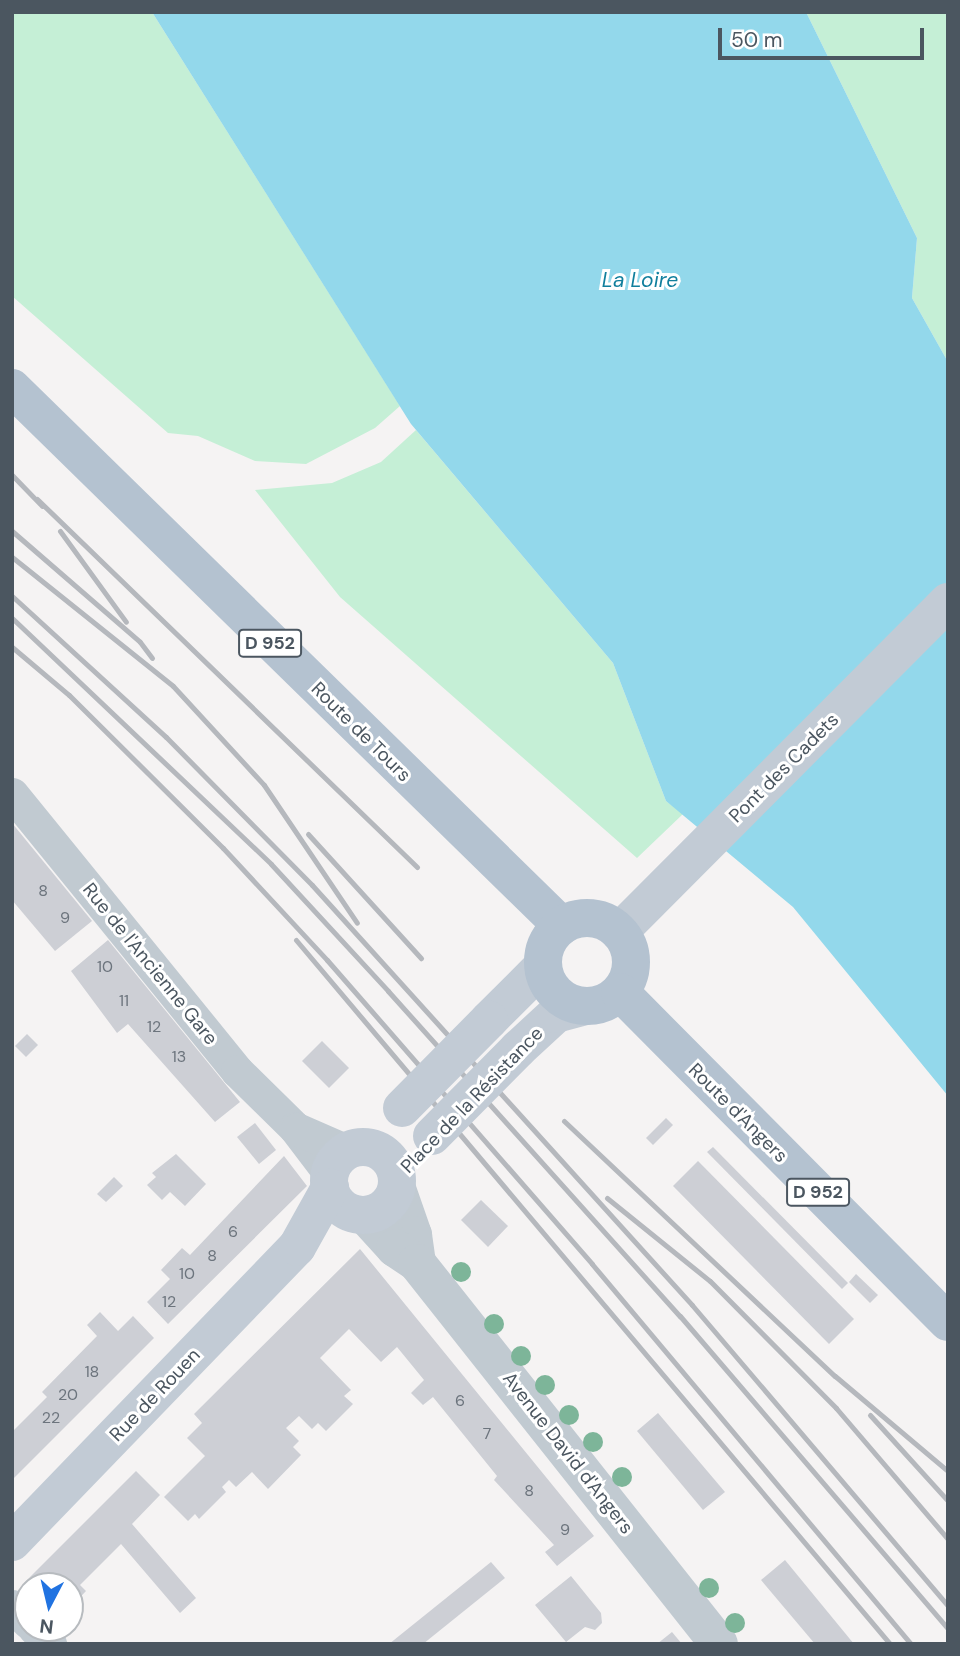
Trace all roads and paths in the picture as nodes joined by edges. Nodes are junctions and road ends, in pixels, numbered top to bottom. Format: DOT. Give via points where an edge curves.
graph roads {
  1 [pos="12,388"];
  2 [pos="948,602"];
  3 [pos="12,794"];
  4 [pos="562,926"];
  5 [pos="619,932"];
  6 [pos="543,966"];
  7 [pos="620,992"];
  8 [pos="585,1006"];
  9 [pos="348,1182"];
  10 [pos="397,1183"];
  11 [pos="417,1263"];
  12 [pos="948,1322"];
  13 [pos="12,1542"];
  14 [pos="719,1644"];
  1 -- 4 [label="main road, Route de Tours / D 952"];
  2 -- 5 [label="main road, Pont des Cadets"];
  3 -- 9 [label="street, Rue de l'Ancienne Gare" via="237,1072"];
  4 -- 5 [label="main road" via="597,919"];
  4 -- 6 [label="main road" via="547,944"];
  5 -- 7 [label="main road" via="631,955 627,981"];
  6 -- 8 [label="main road" via="552,989 572,1004"];
  6 -- 9 [label="main road, bridge" via="402,1108"];
  7 -- 8 [label="main road" via="610,1000"];
  7 -- 12 [label="main road, Route d'Angers / D 952"];
  8 -- 10 [label="main road, Place de la Résistance, bridge" via="556,1014 518,1049 432,1136"];
  9 -- 10 [label="main road, Place de la Résistance" via="388,1205"];
  9 -- 10 [label="main road" via="387,1156"];
  9 -- 11 [label="street, Avenue David d'Angers" via="395,1248"];
  9 -- 13 [label="main road, Rue de Rouen" via="297,1247"];
  10 -- 11 [label="street, Avenue David d'Angers"];
  11 -- 14 [label="street, Avenue David d'Angers"];
}
